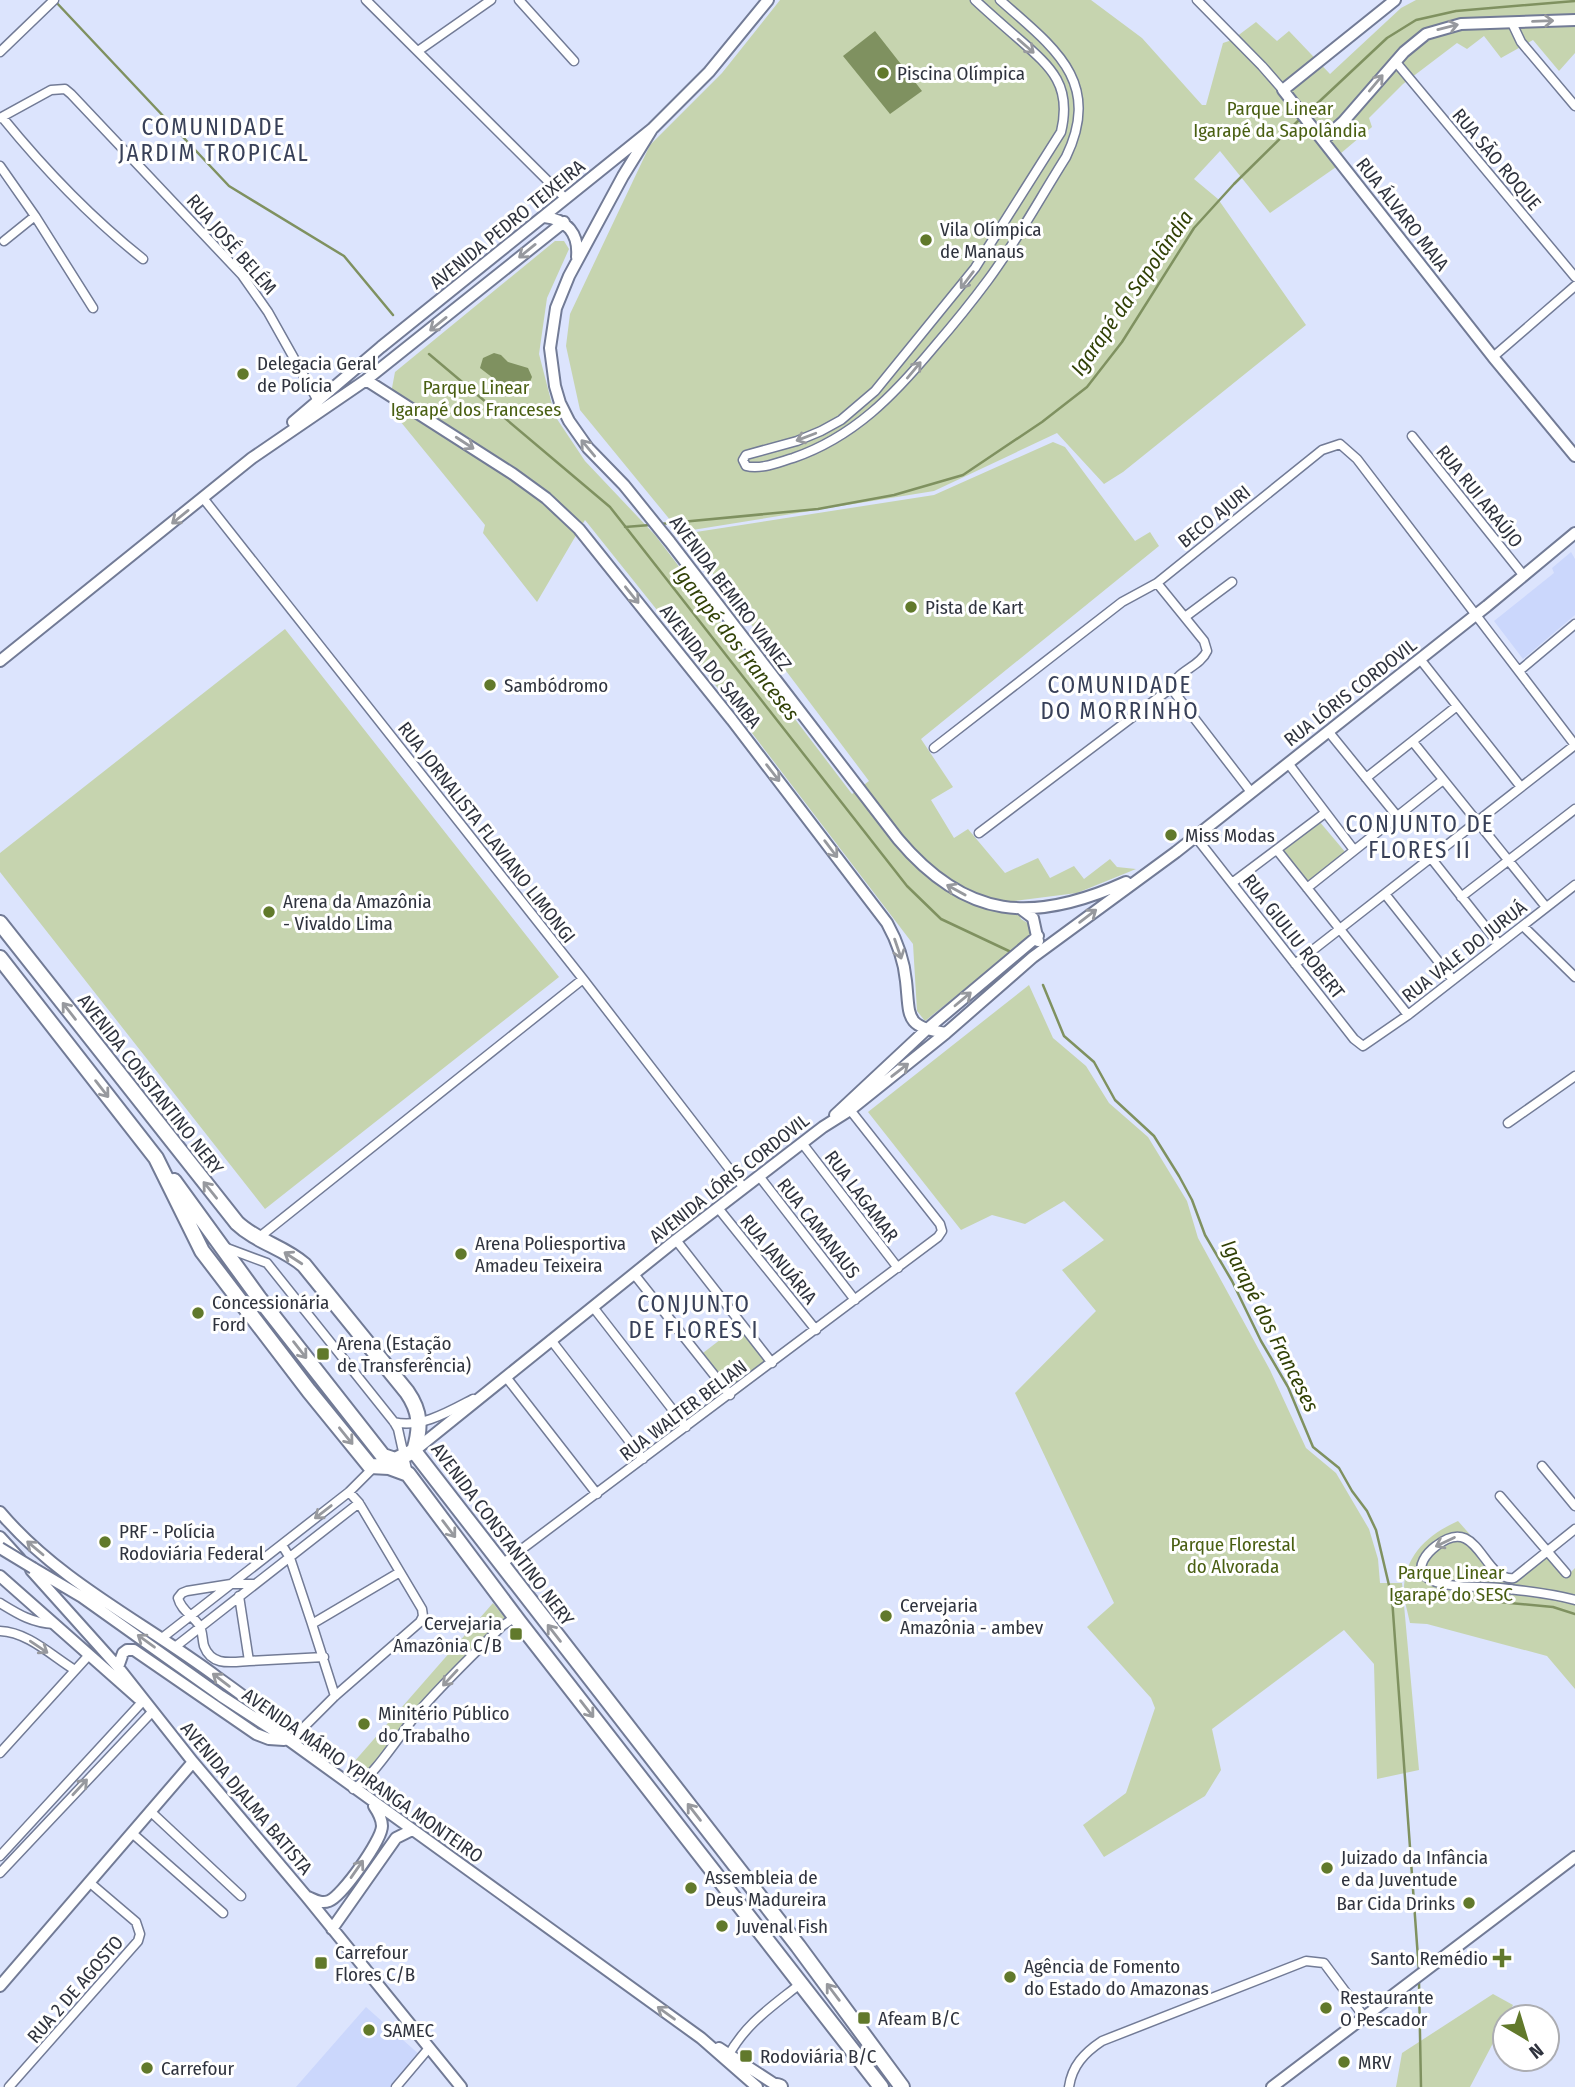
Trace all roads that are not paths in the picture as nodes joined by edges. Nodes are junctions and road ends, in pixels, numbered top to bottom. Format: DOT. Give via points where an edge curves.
graph roads {
  1 [pos="366,0"];
  2 [pos="491,0"];
  3 [pos="519,0"];
  4 [pos="768,0"];
  5 [pos="975,0"];
  6 [pos="1000,0"];
  7 [pos="1197,0"];
  8 [pos="1395,0"];
  9 [pos="51,3"];
  10 [pos="1575,20"];
  11 [pos="1512,23"];
  12 [pos="418,51"];
  13 [pos="0,52"];
  14 [pos="574,61"];
  15 [pos="1395,61"];
  16 [pos="1283,90"];
  17 [pos="1575,106"];
  18 [pos="1,117"];
  19 [pos="652,129"];
  20 [pos="1323,140"];
  21 [pos="2,173"];
  22 [pos="1035,176"];
  23 [pos="1048,185"];
  24 [pos="566,199"];
  25 [pos="35,216"];
  26 [pos="544,217"];
  27 [pos="1006,221"];
  28 [pos="564,222"];
  29 [pos="1020,231"];
  30 [pos="4,241"];
  31 [pos="143,259"];
  32 [pos="576,264"];
  33 [pos="1575,277"];
  34 [pos="1575,286"];
  35 [pos="93,307"];
  36 [pos="934,320"];
  37 [pos="947,331"];
  38 [pos="381,347"];
  39 [pos="1493,357"];
  40 [pos="381,369"];
  41 [pos="366,380"];
  42 [pos="874,391"];
  43 [pos="318,401"];
  44 [pos="886,401"];
  45 [pos="1412,436"];
  46 [pos="1575,456"];
  47 [pos="252,458"];
  48 [pos="203,498"];
  49 [pos="1575,533"];
  50 [pos="1524,576"];
  51 [pos="1232,582"];
  52 [pos="1157,583"];
  53 [pos="1476,615"];
  54 [pos="1185,617"];
  55 [pos="1575,624"];
  56 [pos="1420,659"];
  57 [pos="0,661"];
  58 [pos="1519,671"];
  59 [pos="1171,688"];
  60 [pos="1457,706"];
  61 [pos="1328,732"];
  62 [pos="1413,742"];
  63 [pos="1575,745"];
  64 [pos="934,748"];
  65 [pos="1288,763"];
  66 [pos="1366,778"];
  67 [pos="1443,780"];
  68 [pos="1521,787"];
  69 [pos="1251,792"];
  70 [pos="1575,809"];
  71 [pos="1325,813"];
  72 [pos="1397,816"];
  73 [pos="1477,821"];
  74 [pos="979,833"];
  75 [pos="1195,836"];
  76 [pos="1276,850"];
  77 [pos="1354,850"];
  78 [pos="1431,858"];
  79 [pos="1508,860"];
  80 [pos="1145,874"];
  81 [pos="1232,883"];
  82 [pos="1575,885"];
  83 [pos="1307,888"];
  84 [pos="1385,894"];
  85 [pos="1461,897"];
  86 [pos="1546,907"];
  87 [pos="1021,909"];
  88 [pos="0,923"];
  89 [pos="1522,926"];
  90 [pos="1340,930"];
  91 [pos="1038,936"];
  92 [pos="1499,944"];
  93 [pos="1033,957"];
  94 [pos="0,958"];
  95 [pos="1295,964"];
  96 [pos="1575,977"];
  97 [pos="583,979"];
  98 [pos="1453,980"];
  99 [pos="1408,1015"];
  100 [pos="926,1030"];
  101 [pos="946,1033"];
  102 [pos="1372,1041"];
  103 [pos="1575,1076"];
  104 [pos="848,1107"];
  105 [pos="1508,1123"];
  106 [pos="802,1143"];
  107 [pos="156,1158"];
  108 [pos="759,1176"];
  109 [pos="744,1188"];
  110 [pos="718,1208"];
  111 [pos="256,1239"];
  112 [pos="676,1240"];
  113 [pos="223,1247"];
  114 [pos="898,1268"];
  115 [pos="634,1274"];
  116 [pos="855,1300"];
  117 [pos="593,1307"];
  118 [pos="816,1330"];
  119 [pos="551,1340"];
  120 [pos="772,1363"];
  121 [pos="506,1377"];
  122 [pos="490,1390"];
  123 [pos="730,1395"];
  124 [pos="394,1422"];
  125 [pos="419,1422"];
  126 [pos="686,1427"];
  127 [pos="409,1454"];
  128 [pos="643,1459"];
  129 [pos="1542,1466"];
  130 [pos="373,1467"];
  131 [pos="408,1474"];
  132 [pos="349,1492"];
  133 [pos="597,1494"];
  134 [pos="1500,1496"];
  135 [pos="359,1503"];
  136 [pos="1575,1506"];
  137 [pos="0,1512"];
  138 [pos="1575,1529"];
  139 [pos="0,1536"];
  140 [pos="282,1545"];
  141 [pos="0,1548"];
  142 [pos="1547,1552"];
  143 [pos="290,1558"];
  144 [pos="502,1564"];
  145 [pos="400,1572"];
  146 [pos="1566,1573"];
  147 [pos="0,1576"];
  148 [pos="1519,1576"];
  149 [pos="231,1584"];
  150 [pos="254,1584"];
  151 [pos="1522,1591"];
  152 [pos="239,1596"];
  153 [pos="1575,1600"];
  154 [pos="0,1603"];
  155 [pos="190,1616"];
  156 [pos="519,1622"];
  157 [pos="54,1624"];
  158 [pos="312,1624"];
  159 [pos="201,1626"];
  160 [pos="0,1632"];
  161 [pos="162,1638"];
  162 [pos="175,1647"];
  163 [pos="89,1655"];
  164 [pos="324,1657"];
  165 [pos="248,1661"];
  166 [pos="118,1667"];
  167 [pos="75,1670"];
  168 [pos="335,1696"];
  169 [pos="144,1701"];
  170 [pos="152,1712"];
  171 [pos="127,1718"];
  172 [pos="135,1728"];
  173 [pos="290,1741"];
  174 [pos="0,1753"];
  175 [pos="192,1762"];
  176 [pos="354,1788"];
  177 [pos="372,1801"];
  178 [pos="44,1808"];
  179 [pos="150,1811"];
  180 [pos="53,1815"];
  181 [pos="411,1830"];
  182 [pos="132,1833"];
  183 [pos="0,1856"];
  184 [pos="1575,1857"];
  185 [pos="0,1873"];
  186 [pos="89,1882"];
  187 [pos="241,1896"];
  188 [pos="306,1896"];
  189 [pos="223,1913"];
  190 [pos="332,1929"];
  191 [pos="800,1984"];
  192 [pos="0,1986"];
  193 [pos="1365,2018"];
  194 [pos="429,2048"];
  195 [pos="877,2052"];
  196 [pos="727,2057"];
  197 [pos="9,2087"];
  198 [pos="396,2087"];
  199 [pos="461,2087"];
  200 [pos="757,2087"];
  201 [pos="779,2087"];
  202 [pos="881,2087"];
  203 [pos="902,2087"];
  204 [pos="908,2087"];
  205 [pos="1069,2087"];
  206 [pos="1272,2087"];
  1 -- 12 [label="street"];
  2 -- 12 [label="street"];
  3 -- 14 [label="street"];
  4 -- 19 [label="street, AVENIDA PEDRO TEIXEIRA" via="709,72"];
  5 -- 22 [label="street, one-way" via="1044,62 1062,90 1065,116 1061,132"];
  6 -- 23 [label="street" via="1062,60 1077,88 1080,118 1076,137"];
  7 -- 16 [label="street, RUA ÁLVARO MAIA"];
  8 -- 16 [label="street"];
  9 -- 13 [label="street"];
  11 -- 10 [label="street, one-way"];
  15 -- 11 [label="street, one-way" via="1437,29"];
  11 -- 17 [label="street" via="1521,42"];
  12 -- 24 [label="street"];
  20 -- 15 [label="street, one-way"];
  15 -- 33 [label="street, RUA SÃO ROQUE"];
  16 -- 20 [label="street, RUA ÁLVARO MAIA"];
  18 -- 31 [label="street" via="81,206"];
  18 -- 43 [label="street, RUA JOSÉ BELÉM" via="51,90 65,89 71,94 242,275"];
  19 -- 24 [label="street, AVENIDA PEDRO TEIXEIRA"];
  19 -- 32 [label="street, AVENIDA BEMIRO VIANEZ"];
  20 -- 39 [label="street, RUA ÁLVARO MAIA"];
  21 -- 25 [label="street"];
  22 -- 23 [label="street"];
  22 -- 27 [label="street"];
  23 -- 29 [label="street"];
  24 -- 26 [label="street, AVENIDA PEDRO TEIXEIRA"];
  25 -- 30 [label="street"];
  25 -- 35 [label="street"];
  26 -- 28 [label="street"];
  26 -- 38 [label="street, AVENIDA PEDRO TEIXEIRA"];
  27 -- 29 [label="street"];
  27 -- 36 [label="street, one-way"];
  28 -- 32 [label="street" via="577,242"];
  28 -- 40 [label="street, AVENIDA PEDRO TEIXEIRA, one-way"];
  29 -- 37 [label="street"];
  87 -- 32 [label="street, AVENIDA BEMIRO VIANEZ, one-way" via="998,907 956,890 914,858 635,498 578,436 560,403 550,348 556,308"];
  34 -- 39 [label="street"];
  36 -- 37 [label="street"];
  36 -- 42 [label="street"];
  44 -- 37 [label="street, one-way"];
  38 -- 40 [label="street"];
  38 -- 43 [label="street, AVENIDA PEDRO TEIXEIRA"];
  39 -- 46 [label="street, RUA ÁLVARO MAIA"];
  40 -- 41 [label="street, AVENIDA PEDRO TEIXEIRA"];
  41 -- 47 [label="street, AVENIDA PEDRO TEIXEIRA"];
  41 -- 100 [label="street, AVENIDA DO SAMBA, one-way" via="513,474 579,529 887,923 904,965 909,1014"];
  42 -- 44 [label="street"];
  42 -- 44 [label="street, one-way" via="821,431 750,453 743,462 757,467 814,450 845,434"];
  43 -- 47 [label="street, AVENIDA PEDRO TEIXEIRA"];
  45 -- 50 [label="street, RUA RUI ARAÚJO"];
  47 -- 48 [label="street, AVENIDA PEDRO TEIXEIRA"];
  48 -- 57 [label="street, AVENIDA PEDRO TEIXEIRA, one-way"];
  48 -- 97 [label="street, RUA JORNALISTA FLAVIANO LIMONGI"];
  49 -- 50 [label="street, RUA LÓRIS CORDOVIL"];
  50 -- 53 [label="street, RUA LÓRIS CORDOVIL"];
  51 -- 54 [label="street"];
  52 -- 53 [label="street, BECO AJURI" via="1322,450 1340,444 1357,459"];
  52 -- 54 [label="street"];
  52 -- 64 [label="street, BECO AJURI" via="1122,601"];
  53 -- 56 [label="street, RUA LÓRIS CORDOVIL"];
  53 -- 58 [label="street"];
  54 -- 59 [label="street" via="1204,641 1207,653 1174,680"];
  55 -- 58 [label="street"];
  56 -- 60 [label="street"];
  56 -- 61 [label="street, RUA LÓRIS CORDOVIL"];
  58 -- 63 [label="street"];
  59 -- 69 [label="street"];
  59 -- 74 [label="street"];
  60 -- 62 [label="street"];
  60 -- 68 [label="street"];
  61 -- 65 [label="street, RUA LÓRIS CORDOVIL"];
  61 -- 66 [label="street"];
  62 -- 66 [label="street"];
  62 -- 67 [label="street"];
  63 -- 68 [label="street"];
  65 -- 69 [label="street, RUA LÓRIS CORDOVIL"];
  65 -- 71 [label="street"];
  66 -- 72 [label="street"];
  67 -- 72 [label="street"];
  67 -- 73 [label="street"];
  68 -- 73 [label="street"];
  69 -- 75 [label="street, RUA LÓRIS CORDOVIL"];
  70 -- 79 [label="street"];
  71 -- 76 [label="street"];
  71 -- 77 [label="street"];
  72 -- 77 [label="street"];
  73 -- 78 [label="street"];
  73 -- 79 [label="street"];
  75 -- 80 [label="street, RUA LÓRIS CORDOVIL"];
  75 -- 81 [label="street, RUA GIULIU ROBERT"];
  76 -- 81 [label="street"];
  76 -- 83 [label="street"];
  77 -- 83 [label="street"];
  78 -- 84 [label="street"];
  78 -- 85 [label="street"];
  79 -- 85 [label="street"];
  79 -- 86 [label="street"];
  80 -- 87 [label="street, AVENIDA BEMIRO VIANEZ" via="1072,904"];
  93 -- 80 [label="street, AVENIDA LÓRIS CORDOVIL, one-way"];
  81 -- 95 [label="street, RUA GIULIU ROBERT"];
  82 -- 86 [label="street, RUA VALE DO JURUÁ"];
  83 -- 90 [label="street"];
  84 -- 90 [label="street"];
  84 -- 98 [label="street"];
  85 -- 92 [label="street"];
  86 -- 89 [label="street, RUA VALE DO JURUÁ"];
  87 -- 91 [label="street" via="1033,918"];
  111 -- 88 [label="highway, AVENIDA CONSTANTINO NERY, one-way" via="195,1172"];
  89 -- 92 [label="street, RUA VALE DO JURUÁ"];
  89 -- 96 [label="street"];
  90 -- 95 [label="street"];
  90 -- 99 [label="street"];
  91 -- 93 [label="street"];
  100 -- 91 [label="street, AVENIDA LÓRIS CORDOVIL, one-way"];
  92 -- 98 [label="street, RUA VALE DO JURUÁ"];
  93 -- 101 [label="street, AVENIDA LÓRIS CORDOVIL"];
  94 -- 107 [label="highway, one-way"];
  95 -- 102 [label="street, RUA GIULIU ROBERT" via="1354,1038 1363,1046"];
  97 -- 109 [label="street, RUA JORNALISTA FLAVIANO LIMONGI"];
  97 -- 111 [label="street"];
  98 -- 99 [label="street, RUA VALE DO JURUÁ"];
  99 -- 102 [label="street, RUA VALE DO JURUÁ"];
  100 -- 101 [label="street"];
  100 -- 104 [label="street, AVENIDA LÓRIS CORDOVIL"];
  104 -- 101 [label="street, AVENIDA LÓRIS CORDOVIL, one-way"];
  103 -- 105 [label="street"];
  104 -- 106 [label="street, AVENIDA LÓRIS CORDOVIL"];
  104 -- 114 [label="street, RUA WALTER BELIAN" via="940,1224 939,1237"];
  106 -- 108 [label="street, AVENIDA LÓRIS CORDOVIL"];
  106 -- 114 [label="street, RUA LAGAMAR"];
  107 -- 113 [label="highway"];
  107 -- 130 [label="highway, one-way" via="202,1251"];
  108 -- 109 [label="street, AVENIDA LÓRIS CORDOVIL"];
  108 -- 116 [label="street, RUA CAMANAUS"];
  109 -- 110 [label="street, AVENIDA LÓRIS CORDOVIL"];
  110 -- 112 [label="street, AVENIDA LÓRIS CORDOVIL"];
  110 -- 118 [label="street, RUA JANUÁRIA"];
  125 -- 111 [label="highway, AVENIDA CONSTANTINO NERY, one-way" via="407,1392 304,1265"];
  112 -- 115 [label="street, AVENIDA LÓRIS CORDOVIL"];
  112 -- 120 [label="street"];
  113 -- 124 [label="street" via="267,1263"];
  113 -- 127 [label="highway, one-way" via="383,1456 396,1460"];
  114 -- 116 [label="street, RUA WALTER BELIAN"];
  115 -- 117 [label="street, AVENIDA LÓRIS CORDOVIL"];
  115 -- 123 [label="street"];
  116 -- 118 [label="street, RUA WALTER BELIAN"];
  117 -- 119 [label="street, AVENIDA LÓRIS CORDOVIL"];
  117 -- 126 [label="street"];
  118 -- 120 [label="street, RUA WALTER BELIAN"];
  119 -- 121 [label="street, AVENIDA LÓRIS CORDOVIL"];
  119 -- 128 [label="street"];
  120 -- 123 [label="street, RUA WALTER BELIAN"];
  121 -- 122 [label="street, AVENIDA LÓRIS CORDOVIL"];
  121 -- 133 [label="street"];
  122 -- 125 [label="street, AVENIDA LÓRIS CORDOVIL"];
  122 -- 127 [label="street, AVENIDA LÓRIS CORDOVIL"];
  123 -- 126 [label="street, RUA WALTER BELIAN"];
  124 -- 125 [label="street, AVENIDA LÓRIS CORDOVIL"];
  124 -- 127 [label="street"];
  125 -- 127 [label="highway, AVENIDA CONSTANTINO NERY" via="419,1437"];
  126 -- 128 [label="street, RUA WALTER BELIAN"];
  127 -- 131 [label="street"];
  127 -- 144 [label="highway, AVENIDA CONSTANTINO NERY"];
  128 -- 133 [label="street, RUA WALTER BELIAN"];
  129 -- 136 [label="street"];
  130 -- 131 [label="highway"];
  130 -- 132 [label="street"];
  131 -- 156 [label="highway, AVENIDA CONSTANTINO NERY, one-way"];
  132 -- 135 [label="street"];
  132 -- 140 [label="street, one-way"];
  133 -- 144 [label="street, RUA WALTER BELIAN"];
  134 -- 142 [label="street"];
  135 -- 143 [label="street"];
  135 -- 145 [label="street"];
  161 -- 137 [label="street, one-way" via="56,1565"];
  138 -- 142 [label="street"];
  139 -- 166 [label="street, AVENIDA DJALMA BATISTA"];
  140 -- 143 [label="street"];
  140 -- 149 [label="street"];
  173 -- 141 [label="street, AVENIDA MÁRIO YPIRANGA MONTEIRO, one-way, bridge" via="82,1597"];
  142 -- 146 [label="street"];
  142 -- 148 [label="street"];
  143 -- 150 [label="street"];
  143 -- 158 [label="street"];
  195 -- 144 [label="highway, AVENIDA CONSTANTINO NERY, one-way"];
  145 -- 158 [label="street"];
  145 -- 168 [label="street" via="422,1609 420,1622"];
  147 -- 157 [label="street"];
  148 -- 151 [label="street"];
  148 -- 151 [label="street, one-way" via="1502,1576 1462,1536 1449,1537 1436,1546 1422,1565 1427,1577 1440,1582"];
  149 -- 150 [label="street"];
  149 -- 155 [label="street"];
  149 -- 155 [label="street" via="182,1593 179,1604"];
  150 -- 152 [label="street"];
  151 -- 153 [label="street"];
  152 -- 159 [label="street"];
  152 -- 165 [label="street"];
  154 -- 157 [label="street" via="25,1619"];
  155 -- 159 [label="street"];
  155 -- 161 [label="street"];
  156 -- 176 [label="street, one-way" via="511,1620 502,1626 468,1659"];
  156 -- 191 [label="highway, AVENIDA CONSTANTINO NERY, one-way"];
  157 -- 163 [label="street"];
  158 -- 164 [label="street"];
  159 -- 162 [label="street"];
  159 -- 165 [label="street" via="204,1647 215,1660"];
  160 -- 167 [label="street, one-way" via="27,1638"];
  161 -- 162 [label="street"];
  173 -- 162 [label="street, one-way" via="263,1711"];
  163 -- 167 [label="street"];
  163 -- 169 [label="street"];
  164 -- 165 [label="street"];
  164 -- 168 [label="street"];
  166 -- 169 [label="street, AVENIDA DJALMA BATISTA"];
  166 -- 173 [label="street" via="123,1653 134,1650 256,1734"];
  167 -- 174 [label="street"];
  168 -- 173 [label="street"];
  169 -- 170 [label="street, AVENIDA DJALMA BATISTA"];
  169 -- 171 [label="street"];
  170 -- 172 [label="street"];
  170 -- 175 [label="street, AVENIDA DJALMA BATISTA"];
  171 -- 172 [label="street"];
  171 -- 178 [label="street"];
  180 -- 172 [label="street, one-way"];
  173 -- 176 [label="street, AVENIDA MÁRIO YPIRANGA MONTEIRO"];
  175 -- 179 [label="street"];
  175 -- 188 [label="street, AVENIDA DJALMA BATISTA"];
  176 -- 177 [label="street, AVENIDA MÁRIO YPIRANGA MONTEIRO"];
  177 -- 181 [label="street, AVENIDA MÁRIO YPIRANGA MONTEIRO"];
  188 -- 177 [label="street, one-way" via="328,1902 347,1884 380,1836 383,1825"];
  178 -- 180 [label="street"];
  178 -- 183 [label="street"];
  179 -- 182 [label="street"];
  179 -- 187 [label="street"];
  180 -- 185 [label="street"];
  181 -- 190 [label="street" via="396,1838"];
  196 -- 181 [label="street, AVENIDA MÁRIO YPIRANGA MONTEIRO, one-way"];
  182 -- 186 [label="street"];
  182 -- 189 [label="street"];
  184 -- 193 [label="street"];
  186 -- 192 [label="street"];
  186 -- 197 [label="street, RUA 2 DE AGOSTO" via="136,1922 138,1941"];
  188 -- 190 [label="street, AVENIDA DJALMA BATISTA"];
  190 -- 194 [label="street, AVENIDA DJALMA BATISTA"];
  191 -- 196 [label="street" via="744,2030"];
  191 -- 202 [label="highway, AVENIDA CONSTANTINO NERY"];
  193 -- 205 [label="street" via="1324,1963 1307,1961 1102,2041 1081,2059"];
  193 -- 206 [label="street"];
  194 -- 198 [label="street"];
  194 -- 199 [label="street, AVENIDA DJALMA BATISTA"];
  195 -- 203 [label="highway, AVENIDA CONSTANTINO NERY"];
  195 -- 204 [label="highway"];
  196 -- 200 [label="street, AVENIDA MÁRIO YPIRANGA MONTEIRO"];
  196 -- 201 [label="street, AVENIDA MÁRIO YPIRANGA MONTEIRO"];
}
